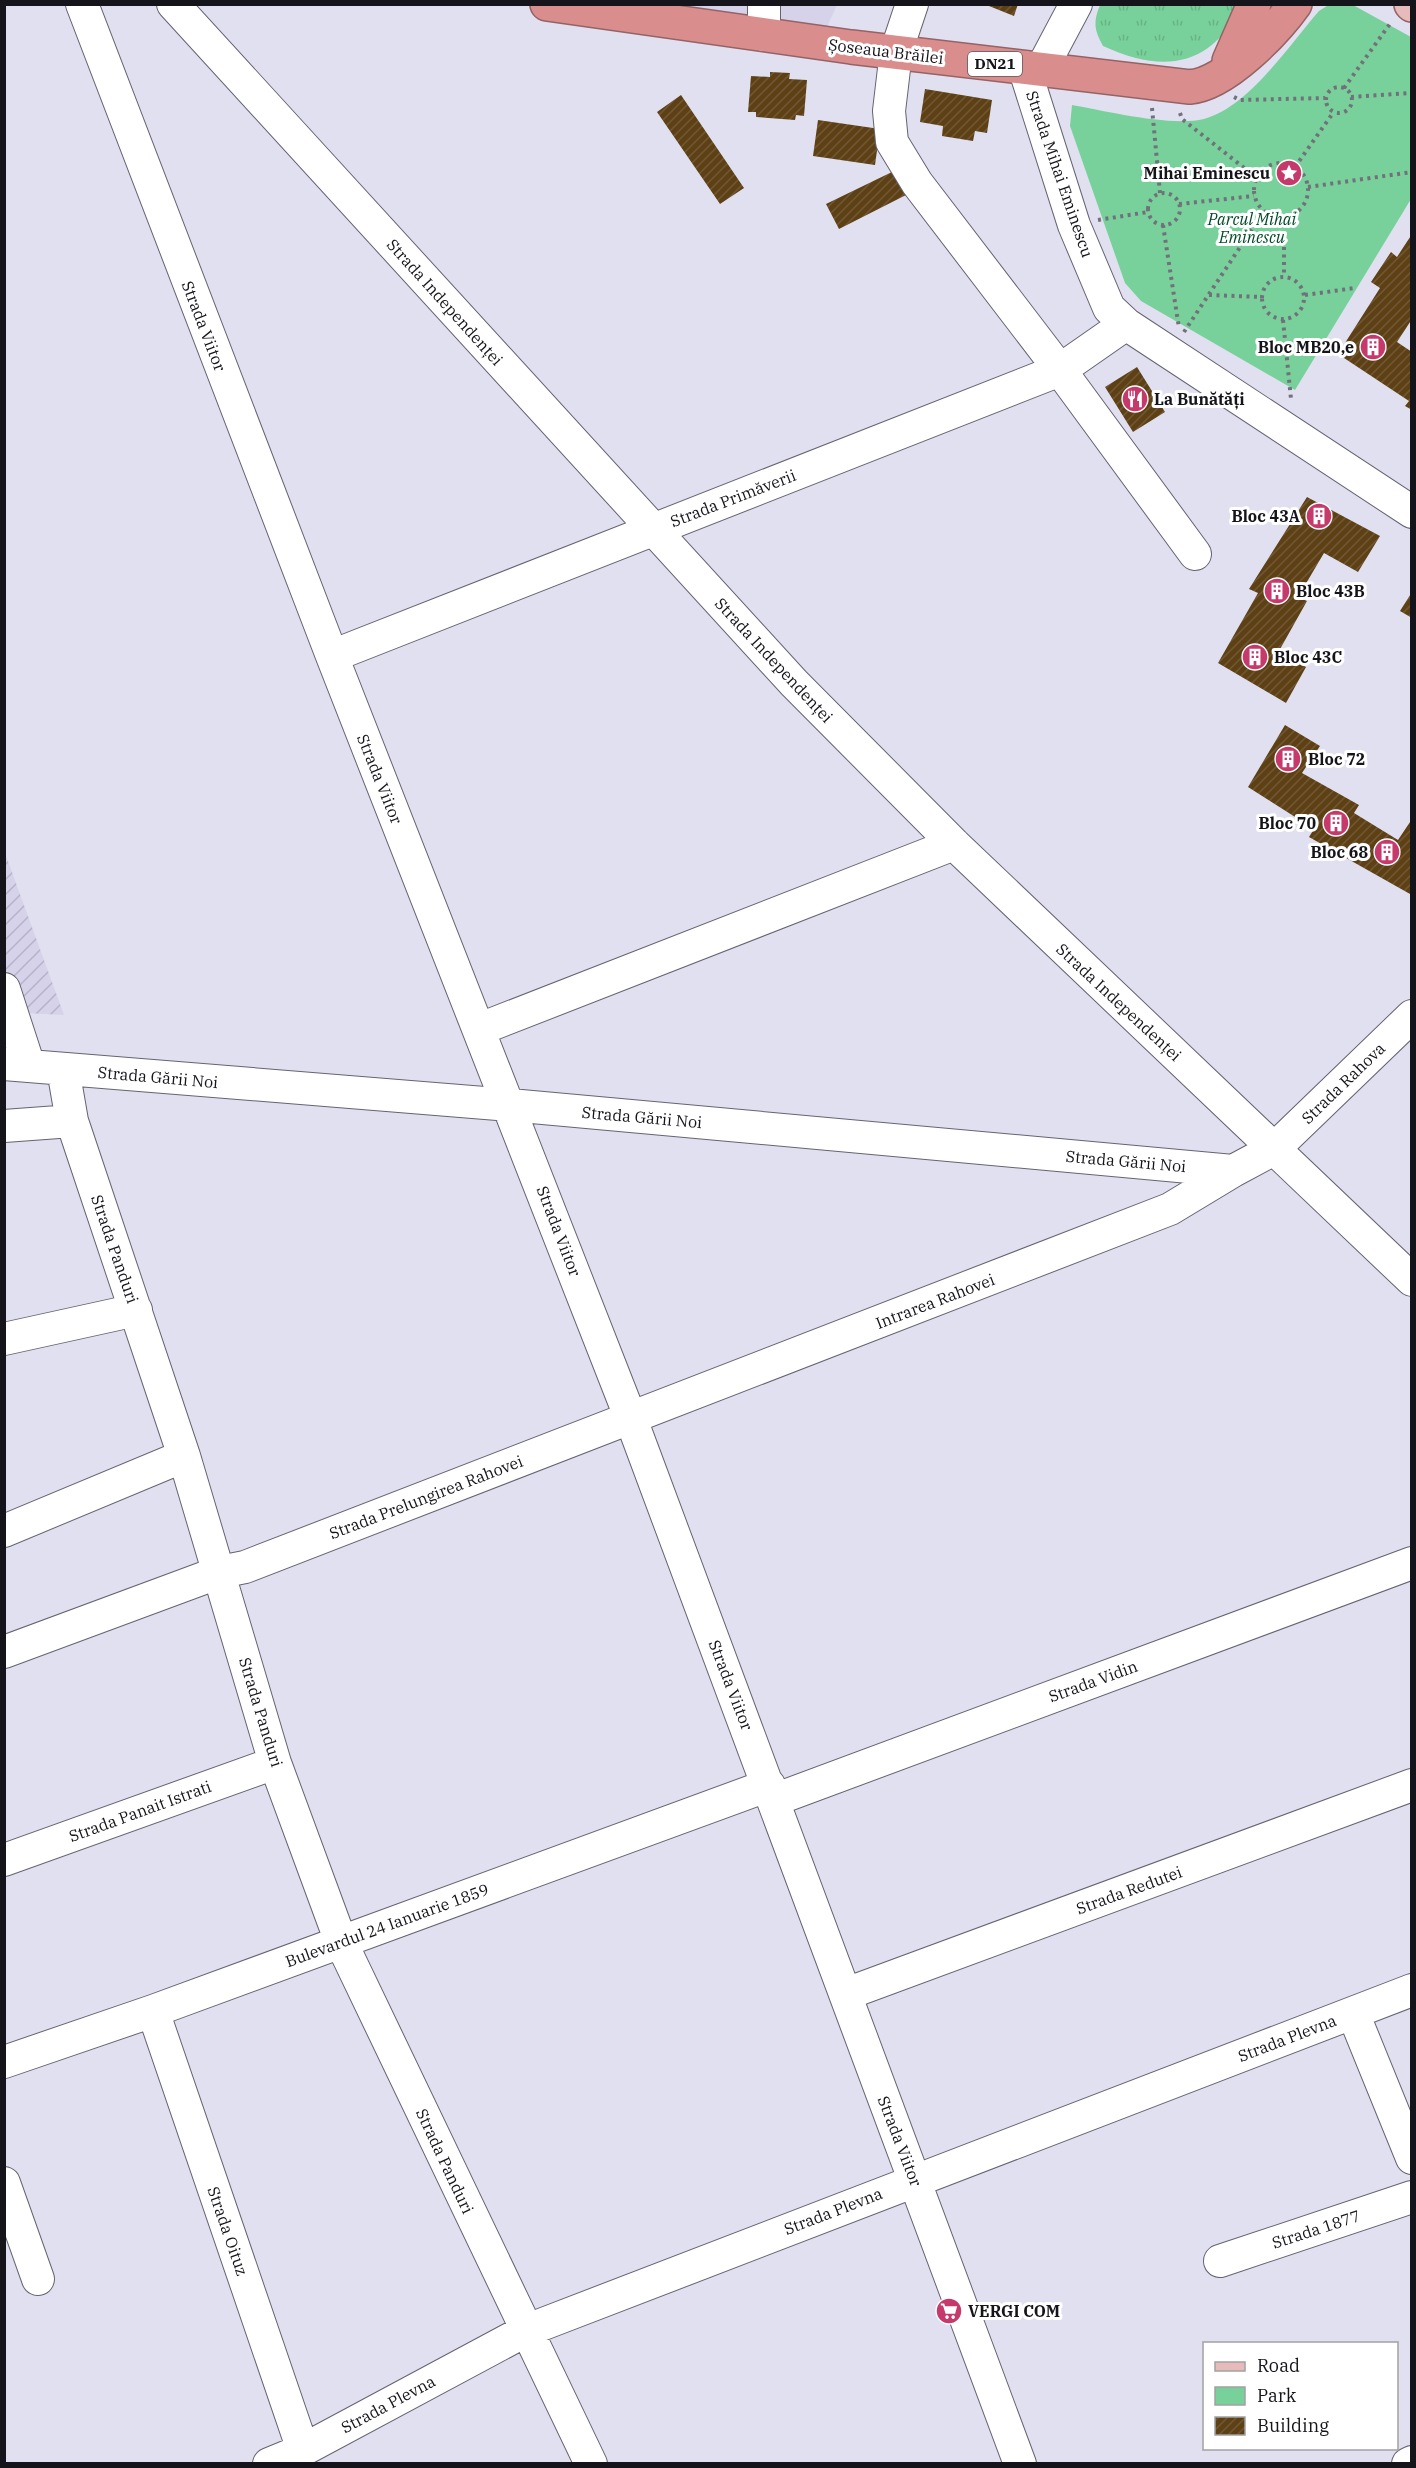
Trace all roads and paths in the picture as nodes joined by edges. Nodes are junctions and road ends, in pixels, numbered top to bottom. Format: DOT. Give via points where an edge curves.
graph roads {
  1 [pos="82,4"];
  2 [pos="173,4"];
  3 [pos="547,4"];
  4 [pos="912,4"];
  5 [pos="1076,4"];
  6 [pos="1254,4"];
  7 [pos="1295,4"];
  8 [pos="1397,14"];
  9 [pos="764,20"];
  10 [pos="897,52"];
  11 [pos="1033,69"];
  12 [pos="1214,79"];
  13 [pos="1160,85"];
  14 [pos="1344,88"];
  15 [pos="1412,93"];
  16 [pos="1351,97"];
  17 [pos="1325,99"];
  18 [pos="1333,113"];
  19 [pos="1295,167"];
  20 [pos="1412,172"];
  21 [pos="1257,178"];
  22 [pos="1308,187"];
  23 [pos="1160,193"];
  24 [pos="1254,196"];
  25 [pos="1179,204"];
  26 [pos="1264,211"];
  27 [pos="1148,212"];
  28 [pos="1284,218"];
  29 [pos="1074,225"];
  30 [pos="1163,225"];
  31 [pos="1284,276"];
  32 [pos="1355,288"];
  33 [pos="1209,295"];
  34 [pos="1305,295"];
  35 [pos="1262,297"];
  36 [pos="1283,320"];
  37 [pos="1126,324"];
  38 [pos="1060,370"];
  39 [pos="1298,403"];
  40 [pos="1412,512"];
  41 [pos="652,529"];
  42 [pos="1195,554"];
  43 [pos="332,656"];
  44 [pos="954,844"];
  45 [pos="4,989"];
  46 [pos="1412,1016"];
  47 [pos="480,1029"];
  48 [pos="17,1065"];
  49 [pos="63,1069"];
  50 [pos="510,1105"];
  51 [pos="72,1121"];
  52 [pos="4,1126"];
  53 [pos="1274,1149"];
  54 [pos="1233,1171"];
  55 [pos="1412,1280"];
  56 [pos="136,1310"];
  57 [pos="4,1338"];
  58 [pos="631,1419"];
  59 [pos="184,1456"];
  60 [pos="4,1531"];
  61 [pos="1412,1563"];
  62 [pos="220,1572"];
  63 [pos="4,1652"];
  64 [pos="275,1762"];
  65 [pos="1412,1785"];
  66 [pos="771,1793"];
  67 [pos="4,1860"];
  68 [pos="341,1942"];
  69 [pos="1412,1990"];
  70 [pos="846,1994"];
  71 [pos="153,2011"];
  72 [pos="1353,2013"];
  73 [pos="4,2062"];
  74 [pos="1412,2158"];
  75 [pos="915,2180"];
  76 [pos="4,2183"];
  77 [pos="1412,2197"];
  78 [pos="1220,2261"];
  79 [pos="39,2279"];
  80 [pos="525,2331"];
  81 [pos="303,2450"];
  82 [pos="269,2463"];
  83 [pos="591,2463"];
  84 [pos="1020,2463"];
  1 -- 43 [label="street, Strada Viitor"];
  2 -- 41 [label="street, Strada Independenței"];
  3 -- 9 [label="highway, Șoseaua Brăilei / DN21"];
  4 -- 10 [label="street"];
  5 -- 11 [label="street"];
  6 -- 12 [label="highway" via="1238,46"];
  7 -- 12 [label="highway" via="1257,46"];
  8 -- 14 [label="path"];
  9 -- 10 [label="highway, Șoseaua Brăilei / DN21"];
  10 -- 11 [label="highway, Șoseaua Brăilei / DN21"];
  10 -- 38 [label="street" via="889,111 892,142 917,183"];
  11 -- 13 [label="highway, Șoseaua Brăilei / DN21"];
  11 -- 29 [label="street, Strada Mihai Eminescu"];
  12 -- 13 [label="highway, Șoseaua Brăilei / DN21"];
  12 -- 17 [label="path" via="1240,100"];
  13 -- 21 [label="path" via="1182,119"];
  13 -- 23 [label="path"];
  14 -- 16 [label="path"];
  14 -- 17 [label="path" via="1332,89"];
  15 -- 16 [label="path"];
  16 -- 18 [label="path" via="1349,109"];
  17 -- 18 [label="path"];
  18 -- 19 [label="path"];
  19 -- 21 [label="path" via="1278,163"];
  19 -- 22 [label="path"];
  20 -- 22 [label="path"];
  21 -- 24 [label="path"];
  22 -- 28 [label="path" via="1299,211"];
  23 -- 25 [label="path" via="1170,194"];
  23 -- 27 [label="path" via="1151,198"];
  24 -- 25 [label="path"];
  24 -- 26 [label="path"];
  25 -- 30 [label="path" via="1177,218"];
  26 -- 28 [label="path"];
  26 -- 33 [label="path"];
  27 -- 29 [label="path"];
  27 -- 30 [label="path" via="1156,223"];
  28 -- 31 [label="path"];
  29 -- 37 [label="street, Strada Mihai Eminescu" via="1109,308"];
  30 -- 33 [label="path" via="1181,338"];
  31 -- 34 [label="path" via="1299,283"];
  31 -- 35 [label="path" via="1269,281"];
  32 -- 34 [label="path"];
  33 -- 35 [label="path"];
  34 -- 36 [label="path" via="1299,312"];
  35 -- 36 [label="path" via="1267,312"];
  36 -- 39 [label="path" via="1289,397"];
  37 -- 38 [label="street, Strada Primăverii"];
  37 -- 40 [label="street, Strada Mihai Eminescu"];
  38 -- 41 [label="street, Strada Primăverii"];
  38 -- 42 [label="street"];
  41 -- 43 [label="street, Strada Primăverii"];
  41 -- 44 [label="street, Strada Independenței" via="794,683"];
  43 -- 47 [label="street, Strada Viitor"];
  44 -- 47 [label="street"];
  44 -- 53 [label="street, Strada Independenței"];
  45 -- 48 [label="street"];
  46 -- 53 [label="street, Strada Rahova"];
  47 -- 50 [label="street, Strada Viitor"];
  48 -- 49 [label="street, Strada Gării Noi"];
  49 -- 50 [label="street, Strada Gării Noi"];
  49 -- 51 [label="street, Strada Panduri"];
  50 -- 54 [label="street, Strada Gării Noi"];
  50 -- 58 [label="street, Strada Viitor"];
  51 -- 52 [label="street"];
  51 -- 56 [label="street, Strada Panduri"];
  53 -- 54 [label="street"];
  53 -- 55 [label="street, Strada Independenței"];
  54 -- 58 [label="street, Intrarea Rahovei" via="1170,1209"];
  56 -- 57 [label="street"];
  56 -- 59 [label="street, Strada Panduri"];
  58 -- 62 [label="street, Strada Prelungirea Rahovei" via="245,1567"];
  58 -- 66 [label="street, Strada Viitor"];
  59 -- 60 [label="street"];
  59 -- 62 [label="street, Strada Panduri"];
  61 -- 66 [label="street, Strada Vidin"];
  62 -- 63 [label="street, Strada Prelungirea Rahovei"];
  62 -- 64 [label="street, Strada Panduri"];
  64 -- 67 [label="street, Strada Panait Istrati"];
  64 -- 68 [label="street, Strada Panduri"];
  65 -- 70 [label="street, Strada Redutei"];
  66 -- 68 [label="street, Bulevardul 24 Ianuarie 1859"];
  66 -- 70 [label="street, Strada Viitor"];
  68 -- 71 [label="street, Bulevardul 24 Ianuarie 1859"];
  68 -- 80 [label="street, Strada Panduri"];
  69 -- 72 [label="street, Strada Plevna"];
  70 -- 75 [label="street, Strada Viitor"];
  71 -- 73 [label="street, Bulevardul 24 Ianuarie 1859"];
  71 -- 81 [label="street, Strada Oituz"];
  72 -- 74 [label="street"];
  72 -- 75 [label="street, Strada Plevna"];
  75 -- 80 [label="street, Strada Plevna"];
  75 -- 84 [label="street, Strada Viitor"];
  76 -- 79 [label="street"];
  77 -- 78 [label="street, Strada 1877"];
  80 -- 81 [label="street, Strada Plevna"];
  80 -- 83 [label="street, Strada Panduri"];
  81 -- 82 [label="street, Strada Plevna"];
}
